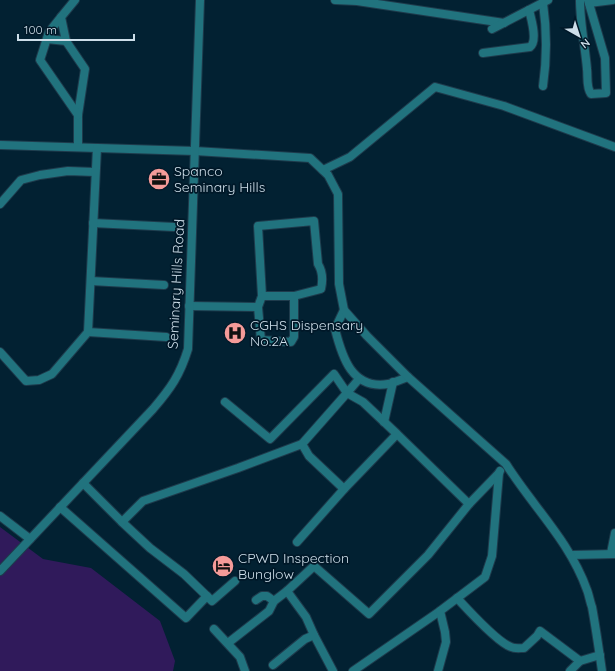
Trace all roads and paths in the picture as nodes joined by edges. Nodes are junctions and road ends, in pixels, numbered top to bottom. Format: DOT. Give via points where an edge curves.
graph roads {
  1 [pos="75,0"];
  2 [pos="200,0"];
  3 [pos="335,0"];
  4 [pos="580,0"];
  5 [pos="613,0"];
  6 [pos="546,1"];
  7 [pos="588,2"];
  8 [pos="529,10"];
  9 [pos="61,17"];
  10 [pos="504,23"];
  11 [pos="492,29"];
  12 [pos="47,39"];
  13 [pos="66,41"];
  14 [pos="483,53"];
  15 [pos="543,86"];
  16 [pos="78,115"];
  17 [pos="0,145"];
  18 [pos="615,146"];
  19 [pos="78,147"];
  20 [pos="97,148"];
  21 [pos="195,150"];
  22 [pos="323,170"];
  23 [pos="95,172"];
  24 [pos="0,204"];
  25 [pos="93,223"];
  26 [pos="174,227"];
  27 [pos="91,280"];
  28 [pos="164,285"];
  29 [pos="262,296"];
  30 [pos="294,296"];
  31 [pos="189,306"];
  32 [pos="258,307"];
  33 [pos="344,310"];
  34 [pos="88,332"];
  35 [pos="166,337"];
  36 [pos="0,352"];
  37 [pos="408,377"];
  38 [pos="359,379"];
  39 [pos="393,382"];
  40 [pos="347,393"];
  41 [pos="225,402"];
  42 [pos="384,422"];
  43 [pos="397,434"];
  44 [pos="302,444"];
  45 [pos="506,464"];
  46 [pos="499,473"];
  47 [pos="83,483"];
  48 [pos="344,489"];
  49 [pos="468,504"];
  50 [pos="60,507"];
  51 [pos="0,516"];
  52 [pos="122,522"];
  53 [pos="615,533"];
  54 [pos="30,539"];
  55 [pos="296,542"];
  56 [pos="613,554"];
  57 [pos="571,556"];
  58 [pos="0,571"];
  59 [pos="235,581"];
  60 [pos="287,592"];
  61 [pos="207,596"];
  62 [pos="457,598"];
  63 [pos="256,600"];
  64 [pos="274,602"];
  65 [pos="440,612"];
  66 [pos="214,628"];
  67 [pos="314,636"];
  68 [pos="228,643"];
  69 [pos="600,655"];
  70 [pos="580,661"];
  71 [pos="273,665"];
  72 [pos="245,671"];
  73 [pos="333,671"];
  74 [pos="354,671"];
  75 [pos="438,671"];
  76 [pos="570,671"];
  77 [pos="602,671"];
  1 -- 9 [label="street"];
  2 -- 21 [label="street, Seminary Hills Road"];
  3 -- 10 [label="street"];
  4 -- 7 [label="street" via="588,90 591,94 606,93 605,58"];
  5 -- 7 [label="street"];
  6 -- 8 [label="street"];
  6 -- 15 [label="street" via="546,61"];
  8 -- 10 [label="street"];
  8 -- 14 [label="street" via="533,45"];
  9 -- 12 [label="street" via="49,32"];
  9 -- 13 [label="street"];
  10 -- 11 [label="street"];
  12 -- 13 [label="street"];
  12 -- 16 [label="street" via="40,60"];
  13 -- 16 [label="street" via="85,68"];
  16 -- 19 [label="street"];
  17 -- 19 [label="street"];
  18 -- 22 [label="street" via="504,106 435,87 350,157"];
  19 -- 20 [label="street"];
  20 -- 21 [label="street"];
  20 -- 23 [label="street"];
  21 -- 22 [label="street" via="310,158"];
  21 -- 31 [label="street, Seminary Hills Road"];
  22 -- 33 [label="street" via="338,194 339,284"];
  23 -- 24 [label="street" via="68,171 20,180"];
  23 -- 25 [label="street"];
  25 -- 26 [label="street"];
  25 -- 27 [label="street"];
  27 -- 28 [label="street"];
  27 -- 34 [label="street"];
  29 -- 30 [label="street"];
  29 -- 30 [label="street" via="258,226 314,221 318,264 323,278 321,289"];
  29 -- 32 [label="street"];
  30 -- 32 [label="street" via="294,338 291,342 261,340"];
  31 -- 32 [label="street"];
  31 -- 47 [label="street, Seminary Hills Road" via="188,349 182,368 169,390"];
  33 -- 37 [label="street"];
  33 -- 38 [label="street" via="335,329 348,366"];
  34 -- 35 [label="street"];
  34 -- 36 [label="street" via="52,374 39,380 26,381"];
  37 -- 39 [label="street"];
  37 -- 45 [label="street"];
  38 -- 39 [label="street" via="370,384"];
  38 -- 40 [label="street"];
  39 -- 42 [label="street"];
  40 -- 41 [label="street" via="334,374 270,439"];
  40 -- 42 [label="street" via="363,402"];
  40 -- 44 [label="street"];
  42 -- 43 [label="street"];
  43 -- 48 [label="street"];
  43 -- 49 [label="street"];
  44 -- 48 [label="street" via="308,456"];
  44 -- 52 [label="street" via="143,501"];
  45 -- 46 [label="street"];
  45 -- 57 [label="street" via="558,534"];
  46 -- 49 [label="street"];
  46 -- 62 [label="street" via="492,556 486,577"];
  47 -- 50 [label="street, Seminary Hills Road"];
  47 -- 52 [label="street"];
  48 -- 55 [label="street"];
  49 -- 60 [label="street" via="428,555 369,614 314,566"];
  50 -- 54 [label="street, Seminary Hills Road"];
  50 -- 61 [label="street" via="186,618"];
  51 -- 54 [label="street"];
  52 -- 61 [label="street"];
  53 -- 56 [label="street"];
  54 -- 58 [label="street, Seminary Hills Road"];
  56 -- 57 [label="street"];
  57 -- 69 [label="street" via="588,591"];
  59 -- 61 [label="street" via="212,600"];
  60 -- 64 [label="street"];
  60 -- 67 [label="street" via="306,617"];
  62 -- 65 [label="street"];
  62 -- 70 [label="street" via="481,623 513,648 524,648 540,631"];
  63 -- 64 [label="street" via="268,596"];
  64 -- 68 [label="street" via="269,611"];
  65 -- 74 [label="street"];
  65 -- 75 [label="street" via="446,642"];
  66 -- 68 [label="street"];
  67 -- 71 [label="street" via="305,639"];
  67 -- 73 [label="street"];
  68 -- 72 [label="street" via="240,657"];
  69 -- 70 [label="street"];
  69 -- 77 [label="street"];
  70 -- 76 [label="street"];
}
